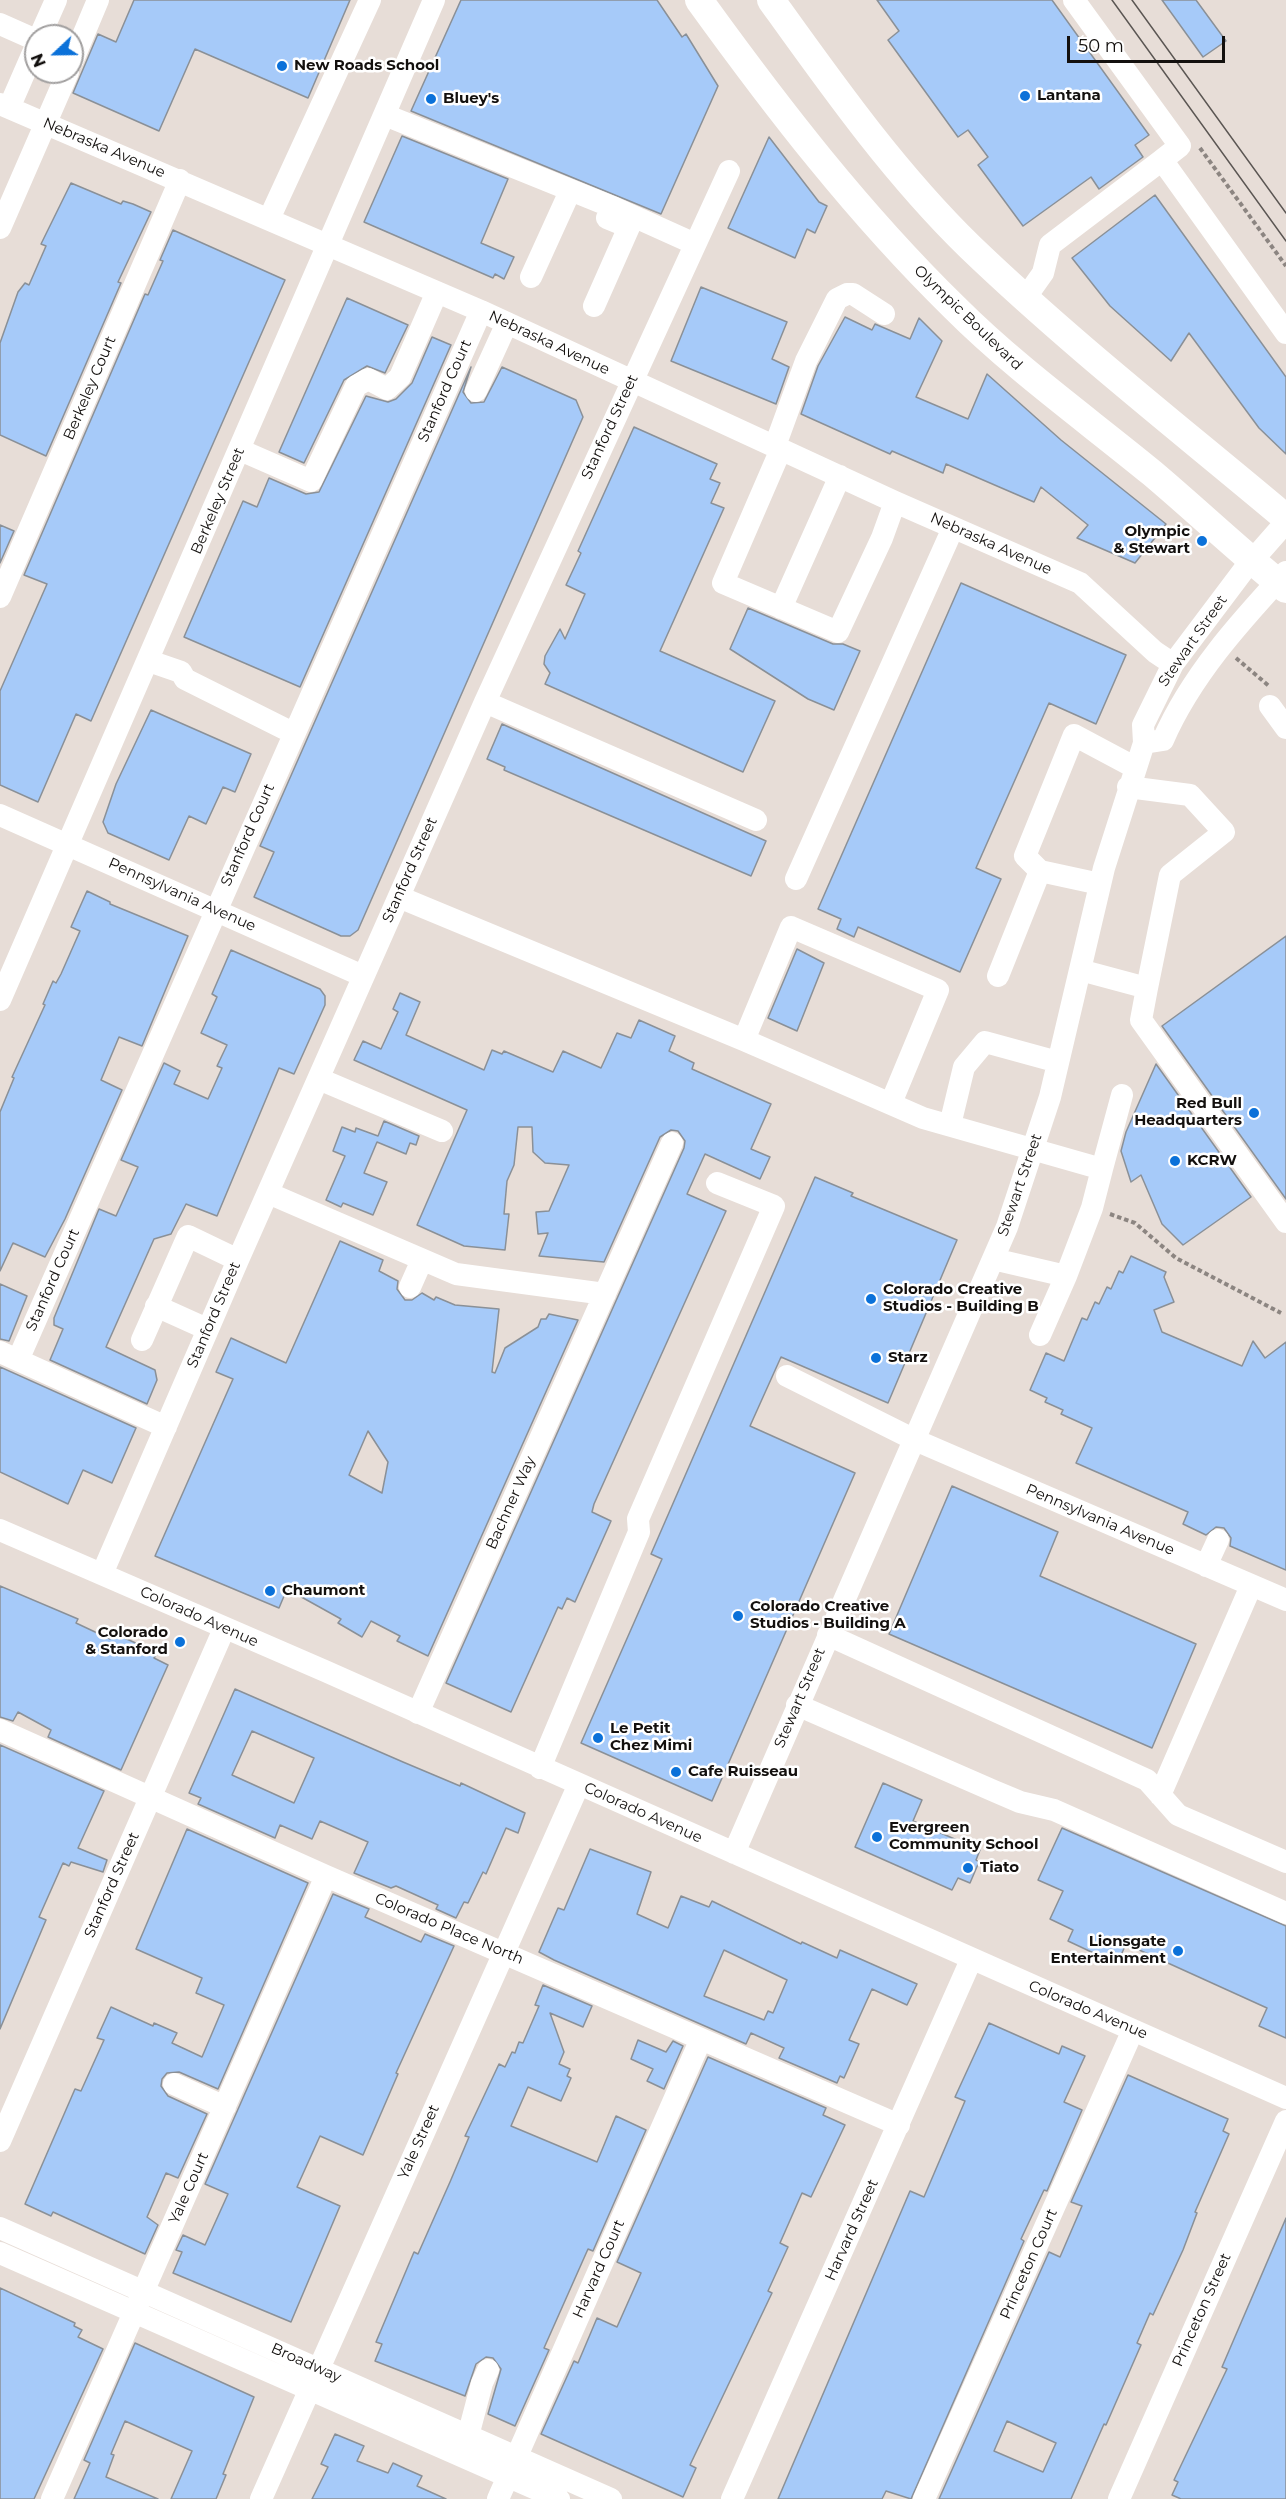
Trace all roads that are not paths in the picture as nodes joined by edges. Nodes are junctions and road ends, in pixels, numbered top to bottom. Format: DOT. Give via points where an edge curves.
graph roads {
  1 [pos="56,0"];
  2 [pos="98,0"];
  3 [pos="370,0"];
  4 [pos="434,0"];
  5 [pos="699,0"];
  6 [pos="771,0"];
  7 [pos="1074,0"];
  8 [pos="0,24"];
  9 [pos="45,24"];
  10 [pos="84,33"];
  11 [pos="24,35"];
  12 [pos="24,69"];
  13 [pos="63,84"];
  14 [pos="5,106"];
  15 [pos="385,115"];
  16 [pos="45,125"];
  17 [pos="1162,160"];
  18 [pos="729,171"];
  19 [pos="180,180"];
  20 [pos="560,192"];
  21 [pos="269,219"];
  22 [pos="0,228"];
  23 [pos="695,244"];
  24 [pos="329,245"];
  25 [pos="531,277"];
  26 [pos="437,292"];
  27 [pos="1026,297"];
  28 [pos="594,306"];
  29 [pos="481,311"];
  30 [pos="884,314"];
  31 [pos="507,323"];
  32 [pos="1286,333"];
  33 [pos="631,381"];
  34 [pos="476,391"];
  35 [pos="778,448"];
  36 [pos="240,450"];
  37 [pos="840,476"];
  38 [pos="895,502"];
  39 [pos="1286,520"];
  40 [pos="953,528"];
  41 [pos="1252,561"];
  42 [pos="1283,581"];
  43 [pos="0,597"];
  44 [pos="780,608"];
  45 [pos="149,661"];
  46 [pos="1173,664"];
  47 [pos="1270,697"];
  48 [pos="485,702"];
  49 [pos="1286,728"];
  50 [pos="293,733"];
  51 [pos="1144,743"];
  52 [pos="1131,777"];
  53 [pos="0,815"];
  54 [pos="756,820"];
  55 [pos="68,845"];
  56 [pos="1040,871"];
  57 [pos="796,879"];
  58 [pos="1100,884"];
  59 [pos="399,897"];
  60 [pos="214,910"];
  61 [pos="1080,970"];
  62 [pos="363,976"];
  63 [pos="998,976"];
  64 [pos="1147,988"];
  65 [pos="0,1000"];
  66 [pos="744,1040"];
  67 [pos="1058,1062"];
  68 [pos="319,1079"];
  69 [pos="1122,1095"];
  70 [pos="891,1103"];
  71 [pos="950,1125"];
  72 [pos="442,1131"];
  73 [pos="672,1143"];
  74 [pos="1034,1149"];
  75 [pos="1102,1169"];
  76 [pos="717,1183"];
  77 [pos="268,1192"];
  78 [pos="1286,1222"];
  79 [pos="993,1259"];
  80 [pos="238,1260"];
  81 [pos="422,1260"];
  82 [pos="1066,1276"];
  83 [pos="410,1287"];
  84 [pos="605,1294"];
  85 [pos="156,1306"];
  86 [pos="207,1329"];
  87 [pos="1040,1335"];
  88 [pos="142,1340"];
  89 [pos="9,1356"];
  90 [pos="787,1376"];
  91 [pos="166,1427"];
  92 [pos="915,1440"];
  93 [pos="0,1530"];
  94 [pos="1218,1540"];
  95 [pos="1206,1566"];
  96 [pos="102,1574"];
  97 [pos="1251,1586"];
  98 [pos="1286,1600"];
  99 [pos="224,1629"];
  100 [pos="828,1635"];
  101 [pos="797,1705"];
  102 [pos="418,1713"];
  103 [pos="0,1730"];
  104 [pos="540,1768"];
  105 [pos="579,1784"];
  106 [pos="1160,1795"];
  107 [pos="151,1796"];
  108 [pos="734,1853"];
  109 [pos="1286,1862"];
  110 [pos="326,1876"];
  111 [pos="1286,1913"];
  112 [pos="505,1953"];
  113 [pos="971,1960"];
  114 [pos="1133,2030"];
  115 [pos="701,2039"];
  116 [pos="174,2084"];
  117 [pos="1286,2098"];
  118 [pos="225,2107"];
  119 [pos="1286,2121"];
  120 [pos="899,2125"];
  121 [pos="0,2141"];
  122 [pos="0,2228"];
  123 [pos="0,2253"];
  124 [pos="140,2301"];
  125 [pos="488,2370"];
  126 [pos="314,2378"];
  127 [pos="468,2436"];
  128 [pos="511,2467"];
  129 [pos="52,2499"];
  130 [pos="261,2499"];
  131 [pos="498,2499"];
  132 [pos="559,2499"];
  133 [pos="611,2499"];
  134 [pos="732,2499"];
  135 [pos="924,2499"];
  136 [pos="1119,2499"];
  1 -- 9 [label="street"];
  2 -- 10 [label="street"];
  3 -- 21 [label="street"];
  4 -- 15 [label="street, Berkeley Street"];
  5 -- 41 [label="main road, Olympic Boulevard" via="819,160 893,245 955,308 1035,382 1151,472"];
  6 -- 27 [label="main road" via="902,172 969,246"];
  7 -- 17 [label="street" via="1180,146"];
  8 -- 11 [label="street"];
  12 -- 14 [label="street"];
  13 -- 16 [label="street"];
  14 -- 16 [label="street, Nebraska Avenue"];
  15 -- 20 [label="street"];
  15 -- 24 [label="street, Berkeley Street"];
  16 -- 19 [label="street, Nebraska Avenue"];
  16 -- 22 [label="street"];
  17 -- 27 [label="street" via="1050,245 1043,273"];
  17 -- 32 [label="street"];
  18 -- 23 [label="street, Stanford Street"];
  19 -- 21 [label="street, Nebraska Avenue"];
  19 -- 43 [label="street, Berkeley Court"];
  20 -- 23 [label="street"];
  20 -- 25 [label="street"];
  20 -- 28 [label="street" via="629,227"];
  21 -- 24 [label="street, Nebraska Avenue"];
  23 -- 33 [label="street, Stanford Street"];
  24 -- 26 [label="street, Nebraska Avenue"];
  24 -- 36 [label="street, Berkeley Street"];
  26 -- 29 [label="street, Nebraska Avenue"];
  26 -- 36 [label="street" via="400,377 387,388 368,379 356,386 311,481"];
  27 -- 39 [label="main road"];
  29 -- 31 [label="street, Nebraska Avenue"];
  29 -- 50 [label="street, Stanford Court"];
  30 -- 35 [label="street" via="853,294 837,299 806,361"];
  31 -- 33 [label="street, Nebraska Avenue"];
  31 -- 34 [label="street"];
  33 -- 35 [label="street, Nebraska Avenue"];
  33 -- 48 [label="street, Stanford Street"];
  35 -- 37 [label="street, Nebraska Avenue"];
  35 -- 44 [label="street" via="723,584"];
  36 -- 45 [label="street, Berkeley Street"];
  37 -- 38 [label="street, Nebraska Avenue"];
  37 -- 44 [label="street"];
  38 -- 40 [label="street, Nebraska Avenue"];
  38 -- 44 [label="street" via="838,632"];
  39 -- 41 [label="street, Stewart Street"];
  40 -- 46 [label="street, Nebraska Avenue" via="1080,583"];
  40 -- 57 [label="street"];
  41 -- 42 [label="main road, Olympic Boulevard"];
  41 -- 46 [label="street, Stewart Street"];
  42 -- 51 [label="street" via="1216,651 1162,740"];
  45 -- 50 [label="street" via="181,672 185,679"];
  45 -- 55 [label="street, Berkeley Street"];
  46 -- 51 [label="street, Stewart Street" via="1143,725"];
  47 -- 49 [label="street"];
  48 -- 54 [label="street"];
  48 -- 59 [label="street, Stanford Street"];
  50 -- 60 [label="street, Stanford Court"];
  51 -- 52 [label="street, Stewart Street"];
  52 -- 56 [label="street" via="1074,735 1025,856"];
  52 -- 58 [label="street, Stewart Street"];
  52 -- 64 [label="street" via="1190,795 1224,832 1170,875"];
  53 -- 55 [label="street, Pennsylvania Avenue"];
  55 -- 60 [label="street, Pennsylvania Avenue"];
  55 -- 65 [label="street, Berkeley Street"];
  56 -- 58 [label="street"];
  56 -- 63 [label="street"];
  58 -- 61 [label="street, Stewart Street"];
  59 -- 62 [label="street, Stanford Street"];
  59 -- 66 [label="street"];
  60 -- 62 [label="street, Pennsylvania Avenue"];
  60 -- 89 [label="street, Stanford Court"];
  61 -- 64 [label="street"];
  61 -- 67 [label="street, Stewart Street"];
  62 -- 68 [label="street, Stanford Street"];
  64 -- 78 [label="street" via="1141,1020"];
  66 -- 70 [label="street"];
  66 -- 70 [label="street" via="791,927 938,990"];
  67 -- 71 [label="street" via="985,1041 964,1067"];
  67 -- 74 [label="street, Stewart Street"];
  68 -- 72 [label="street"];
  68 -- 77 [label="street, Stanford Street"];
  69 -- 75 [label="street"];
  70 -- 71 [label="street"];
  71 -- 74 [label="street"];
  73 -- 84 [label="street, Bachner Way"];
  74 -- 75 [label="street"];
  74 -- 79 [label="street, Stewart Street"];
  75 -- 82 [label="street"];
  76 -- 104 [label="street" via="774,1206 638,1519 639,1532"];
  77 -- 80 [label="street, Stanford Street"];
  77 -- 81 [label="street"];
  79 -- 82 [label="street"];
  79 -- 92 [label="street, Stewart Street"];
  80 -- 85 [label="street" via="188,1236"];
  80 -- 86 [label="street, Stanford Street"];
  81 -- 83 [label="street"];
  81 -- 84 [label="street" via="456,1274"];
  82 -- 87 [label="street"];
  84 -- 102 [label="street, Bachner Way"];
  85 -- 86 [label="street"];
  85 -- 88 [label="street"];
  86 -- 91 [label="street, Stanford Street"];
  89 -- 91 [label="street"];
  90 -- 92 [label="street, Pennsylvania Avenue"];
  91 -- 96 [label="street, Stanford Street"];
  92 -- 95 [label="street, Pennsylvania Avenue"];
  92 -- 100 [label="street, Stewart Street"];
  93 -- 96 [label="street, Colorado Avenue"];
  94 -- 95 [label="street"];
  95 -- 97 [label="street, Pennsylvania Avenue"];
  96 -- 99 [label="street, Colorado Avenue"];
  97 -- 98 [label="street, Pennsylvania Avenue"];
  97 -- 106 [label="street"];
  99 -- 102 [label="street, Colorado Avenue"];
  99 -- 107 [label="street, Stanford Street"];
  100 -- 101 [label="street, Stewart Street"];
  100 -- 106 [label="street" via="1147,1780"];
  101 -- 108 [label="street, Stewart Street"];
  101 -- 111 [label="street" via="1020,1802 1054,1810"];
  102 -- 104 [label="street, Colorado Avenue"];
  103 -- 107 [label="street, Colorado Place North"];
  104 -- 105 [label="street, Colorado Avenue"];
  105 -- 108 [label="street, Colorado Avenue"];
  105 -- 112 [label="street, Yale Street"];
  106 -- 109 [label="street" via="1178,1815"];
  107 -- 110 [label="street, Colorado Place North"];
  107 -- 121 [label="street, Stanford Street"];
  108 -- 113 [label="street, Colorado Avenue"];
  110 -- 112 [label="street, Colorado Place North"];
  110 -- 118 [label="street, Yale Court"];
  112 -- 115 [label="street, Colorado Place North"];
  112 -- 126 [label="street, Yale Street"];
  113 -- 114 [label="street, Colorado Avenue"];
  113 -- 120 [label="street, Harvard Street"];
  114 -- 117 [label="street, Colorado Avenue"];
  114 -- 135 [label="street, Princeton Court"];
  115 -- 120 [label="street, Colorado Place North"];
  115 -- 128 [label="street, Harvard Court"];
  116 -- 118 [label="street"];
  118 -- 124 [label="street, Yale Court"];
  119 -- 136 [label="street, Princeton Street"];
  120 -- 134 [label="street, Harvard Street"];
  122 -- 124 [label="street, Broadway"];
  123 -- 124 [label="street, Broadway"];
  124 -- 126 [label="street, Broadway"];
  124 -- 129 [label="street, Yale Court"];
  125 -- 127 [label="street"];
  126 -- 127 [label="street, Broadway"];
  126 -- 128 [label="street, Broadway"];
  126 -- 130 [label="street, Yale Street"];
  127 -- 128 [label="street, Broadway"];
  128 -- 131 [label="street, Harvard Court"];
  128 -- 132 [label="street, Broadway"];
  128 -- 133 [label="street, Broadway"];
}
